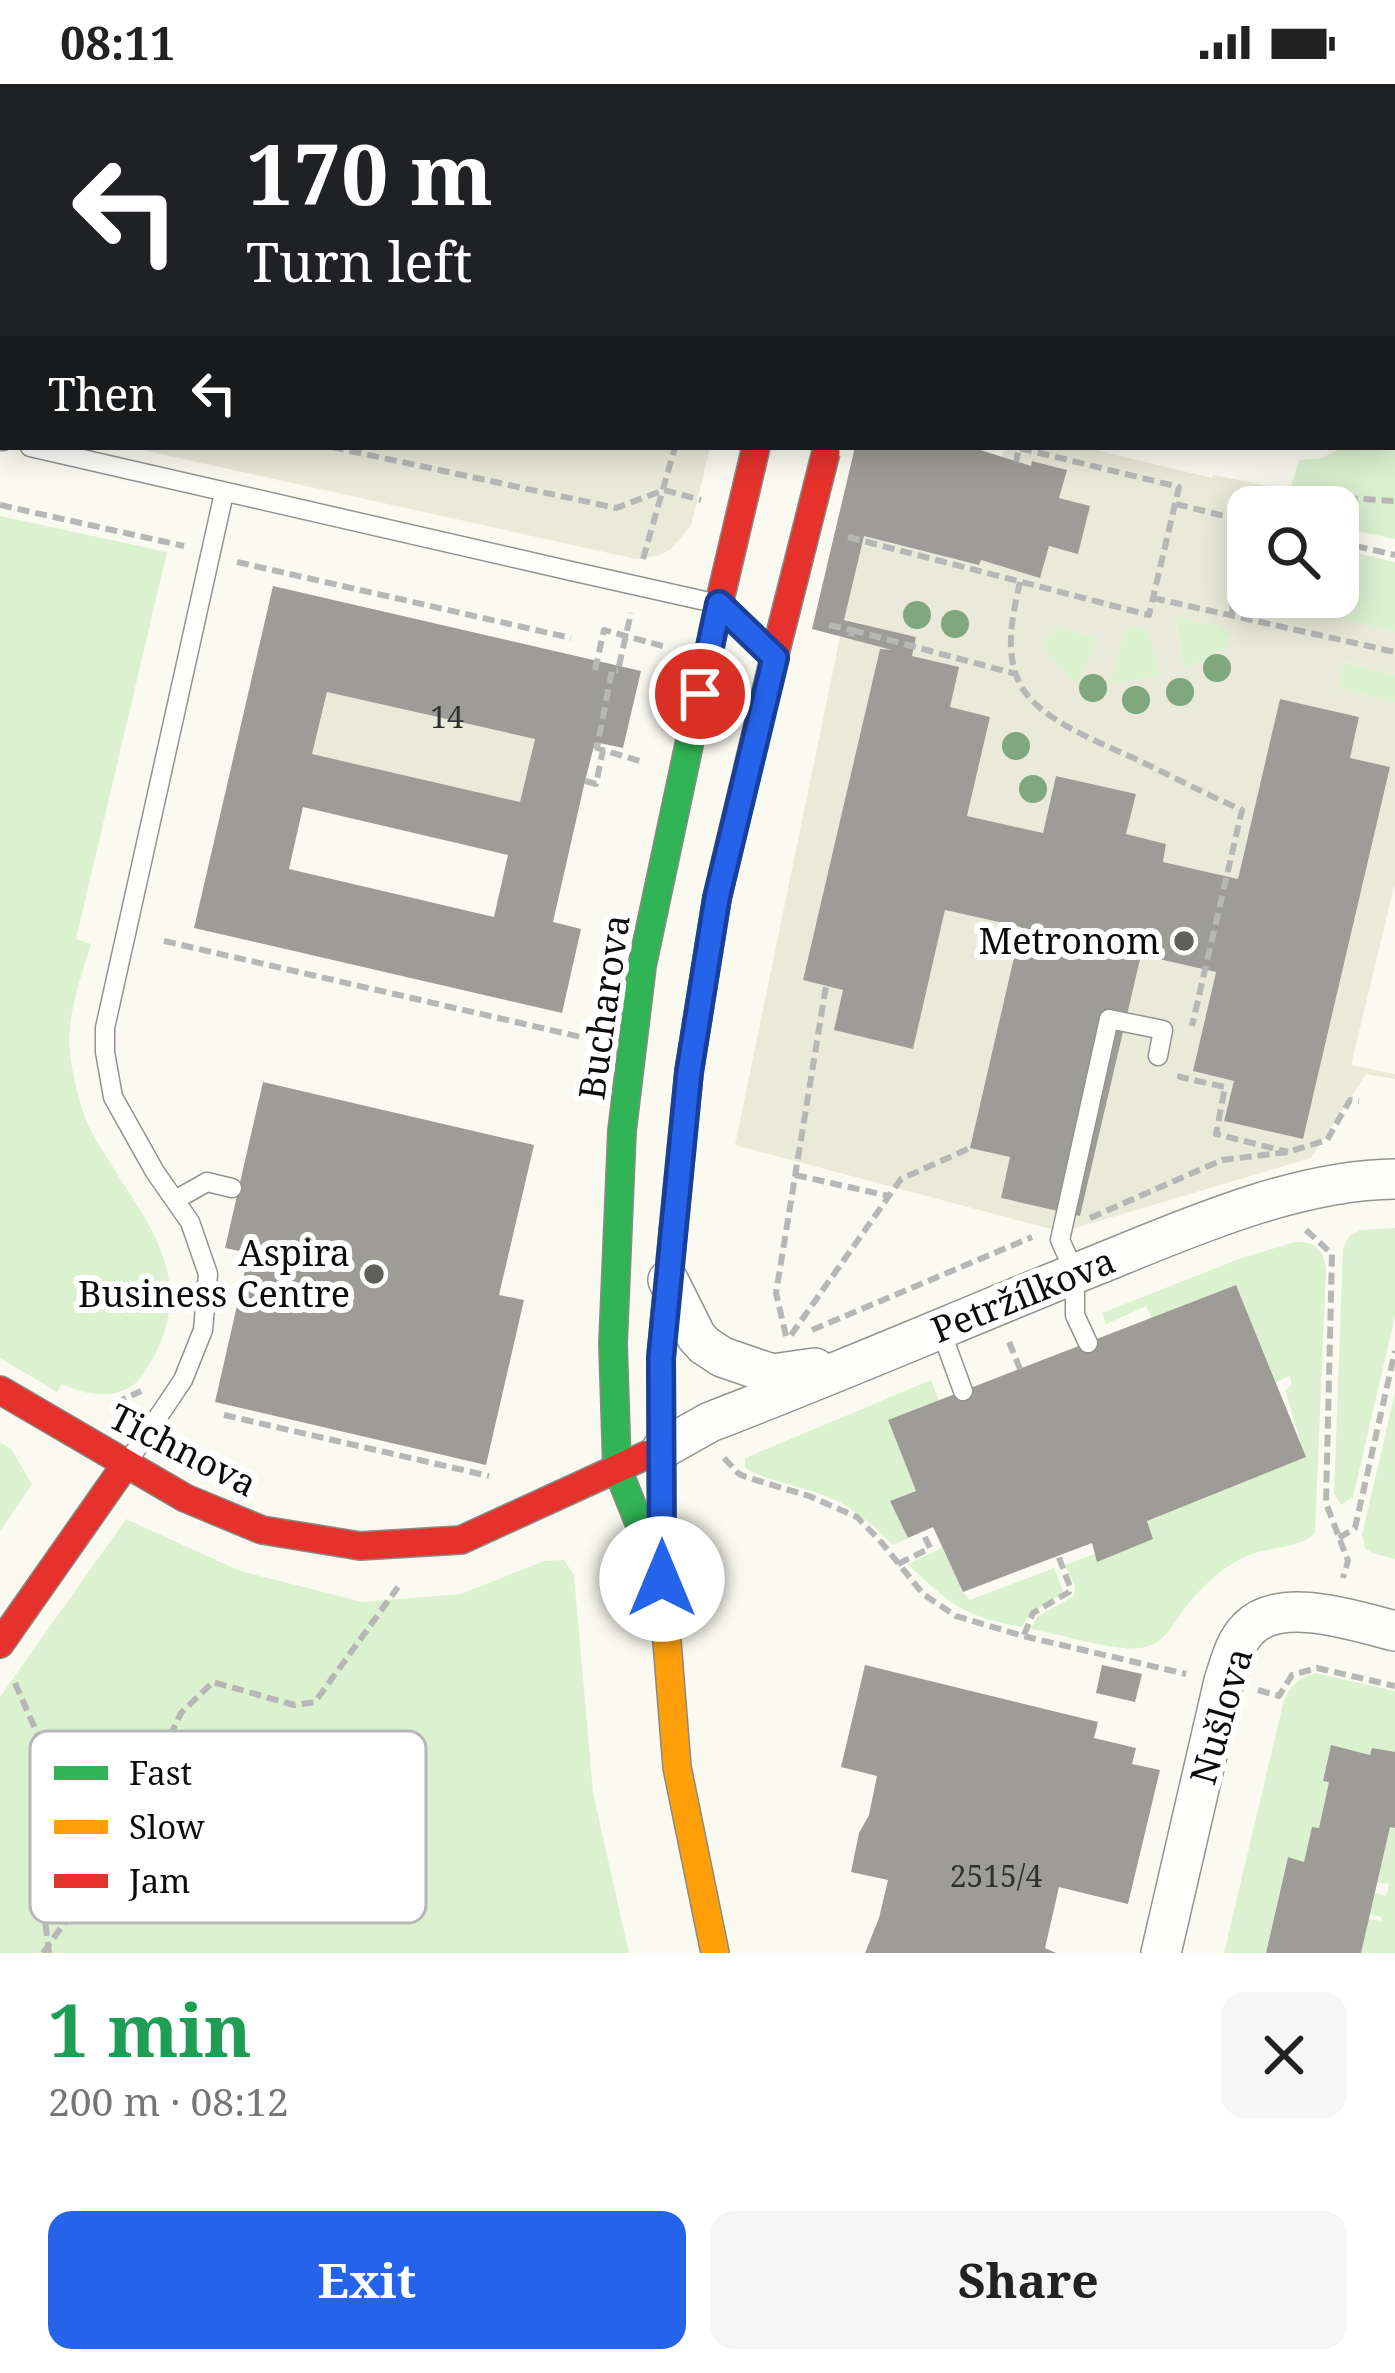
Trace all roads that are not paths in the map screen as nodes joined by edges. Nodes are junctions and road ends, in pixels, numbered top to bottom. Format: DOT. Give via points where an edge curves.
graph roads {
  1 [pos="44,450"];
  2 [pos="755,450"];
  3 [pos="826,450"];
  4 [pos="224,493"];
  5 [pos="726,610"];
  6 [pos="1158,1055"];
  7 [pos="1395,1179"];
  8 [pos="232,1188"];
  9 [pos="175,1200"];
  10 [pos="1075,1273"];
  11 [pos="668,1280"];
  12 [pos="940,1328"];
  13 [pos="1088,1342"];
  14 [pos="868,1360"];
  15 [pos="0,1390"];
  16 [pos="963,1391"];
  17 [pos="662,1449"];
  18 [pos="126,1464"];
  19 [pos="616,1468"];
  20 [pos="662,1579"];
  21 [pos="1395,1630"];
  22 [pos="0,1644"];
  23 [pos="715,1953"];
  24 [pos="1161,1953"];
  1 -- 4 [label="lane"];
  2 -- 5 [label="main road, Bucharova, bridge"];
  3 -- 11 [label="main road, Bucharova, bridge" via="768,651 717,898"];
  4 -- 5 [label="lane, bridge"];
  4 -- 9 [label="lane" via="105,1028 113,1097"];
  5 -- 19 [label="main road, Bucharova" via="642,966 622,1131"];
  6 -- 10 [label="lane" via="1163,1030 1109,1019 1060,1240"];
  7 -- 10 [label="street, Petržílkova" via="1295,1192"];
  8 -- 9 [label="lane" via="208,1183"];
  9 -- 18 [label="lane" via="208,1274 203,1330 183,1379"];
  10 -- 12 [label="street, Petržílkova"];
  10 -- 13 [label="lane" via="1075,1315"];
  11 -- 14 [label="street" via="696,1336 736,1364 772,1374"];
  11 -- 17 [label="main road, Bucharova"];
  12 -- 14 [label="street, Petržílkova"];
  12 -- 16 [label="lane"];
  14 -- 17 [label="street, Petržílkova"];
  15 -- 18 [label="main road, Tichnova"];
  17 -- 19 [label="main road, Tichnova"];
  17 -- 20 [label="main road, Bucharova"];
  18 -- 19 [label="main road, Tichnova" via="262,1530 360,1546 461,1540"];
  18 -- 22 [label="main road"];
  19 -- 20 [label="main road, Bucharova"];
  20 -- 23 [label="main road, Bucharova" via="677,1768"];
  21 -- 24 [label="street, Nušlova" via="1281,1612 1250,1626 1223,1681"];
}
